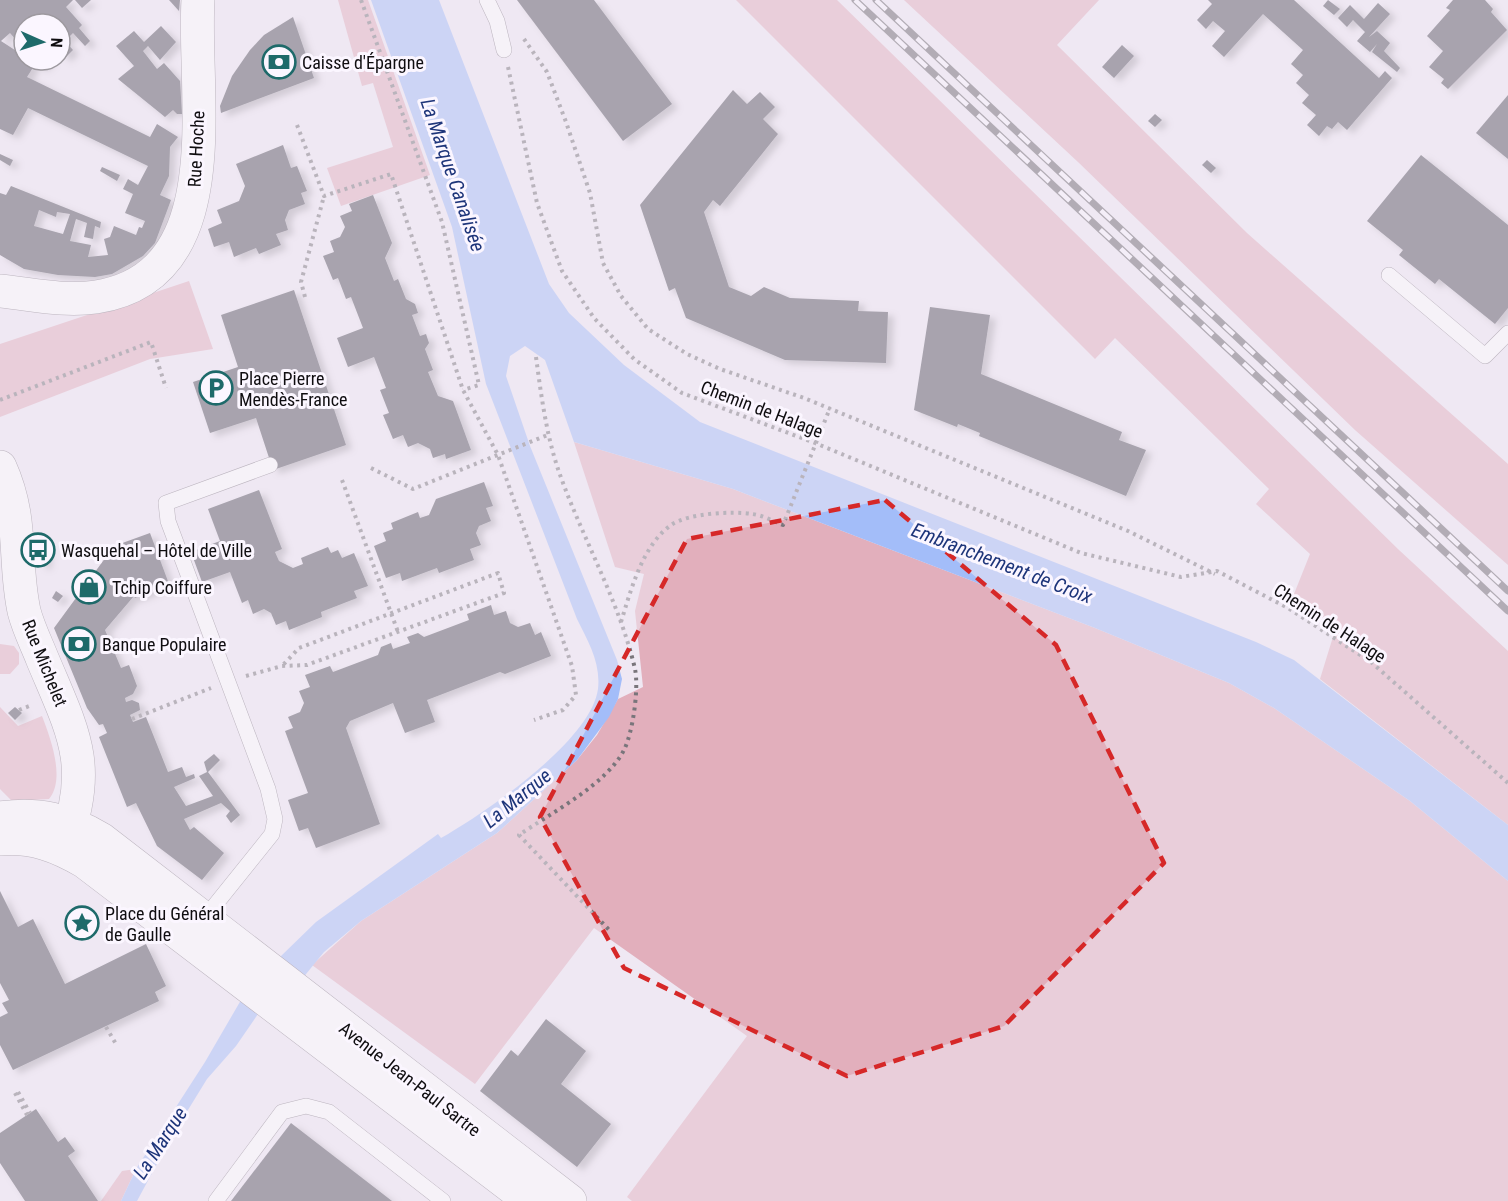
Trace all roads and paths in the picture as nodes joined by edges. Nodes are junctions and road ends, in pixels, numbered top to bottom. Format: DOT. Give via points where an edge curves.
graph roads {
  1 [pos="198,0"];
  2 [pos="361,0"];
  3 [pos="487,0"];
  4 [pos="521,34"];
  5 [pos="504,50"];
  6 [pos="297,125"];
  7 [pos="324,196"];
  8 [pos="1389,274"];
  9 [pos="0,291"];
  10 [pos="305,297"];
  11 [pos="1508,333"];
  12 [pos="536,357"];
  13 [pos="166,388"];
  14 [pos="463,390"];
  15 [pos="0,400"];
  16 [pos="830,408"];
  17 [pos="550,434"];
  18 [pos="815,443"];
  19 [pos="498,455"];
  20 [pos="270,465"];
  21 [pos="0,467"];
  22 [pos="371,468"];
  23 [pos="342,480"];
  24 [pos="1213,573"];
  25 [pos="392,613"];
  26 [pos="621,623"];
  27 [pos="398,632"];
  28 [pos="534,720"];
  29 [pos="1508,783"];
  30 [pos="0,818"];
  31 [pos="68,837"];
  32 [pos="0,839"];
  33 [pos="195,929"];
  34 [pos="611,932"];
  35 [pos="289,1002"];
  36 [pos="106,1027"];
  37 [pos="116,1044"];
  38 [pos="16,1092"];
  39 [pos="28,1114"];
  40 [pos="216,1201"];
  41 [pos="443,1201"];
  42 [pos="530,1201"];
  43 [pos="570,1201"];
  1 -- 9 [label="street, Rue Hoche" via="198,170 187,217 165,258 137,284 95,297"];
  2 -- 14 [label="path" via="442,222 479,385"];
  3 -- 5 [label="lane"];
  4 -- 16 [label="path, Chemin de Halage" via="546,72 566,122 590,193 603,263 621,296 648,329 720,369"];
  5 -- 18 [label="path, Chemin de Halage" via="537,203 562,271 594,318 634,359 682,393"];
  6 -- 7 [label="path"];
  7 -- 10 [label="path" via="302,282"];
  7 -- 14 [label="path" via="391,174"];
  8 -- 11 [label="lane" via="1485,356"];
  12 -- 17 [label="path"];
  13 -- 15 [label="path" via="151,342"];
  14 -- 19 [label="path"];
  16 -- 18 [label="path"];
  16 -- 24 [label="path, Chemin de Halage" via="1128,531"];
  17 -- 19 [label="path"];
  17 -- 26 [label="path" via="562,478"];
  18 -- 24 [label="path, Chemin de Halage" via="1081,553 1181,577"];
  18 -- 26 [label="path" via="783,525 754,514 706,514 672,525 651,547"];
  19 -- 22 [label="path" via="412,489"];
  19 -- 28 [label="path" via="572,666 576,695 563,710"];
  20 -- 33 [label="lane" via="166,503 168,521 268,789 275,819 272,834"];
  21 -- 31 [label="street, Rue Michelet" via="16,519 25,615 79,756 80,786"];
  23 -- 25 [label="path"];
  24 -- 29 [label="path, Chemin de Halage" via="1217,570 1288,608 1371,662"];
  25 -- 27 [label="path"];
  25 -- 27 [label="path" via="299,648 282,666 307,665"];
  25 -- 27 [label="path" via="498,573 504,593"];
  26 -- 34 [label="path" via="636,672 634,715 625,749 604,776 519,835"];
  30 -- 31 [label="street" via="44,816"];
  31 -- 32 [label="street" via="39,841"];
  31 -- 33 [label="street" via="98,871"];
  33 -- 35 [label="street, Avenue Jean-Paul Sartre"];
  35 -- 42 [label="street, Avenue Jean-Paul Sartre"];
  35 -- 43 [label="street, Avenue Jean-Paul Sartre"];
  36 -- 37 [label="path"];
  38 -- 39 [label="path"];
  40 -- 41 [label="lane" via="282,1112 306,1106 329,1112"];
}
